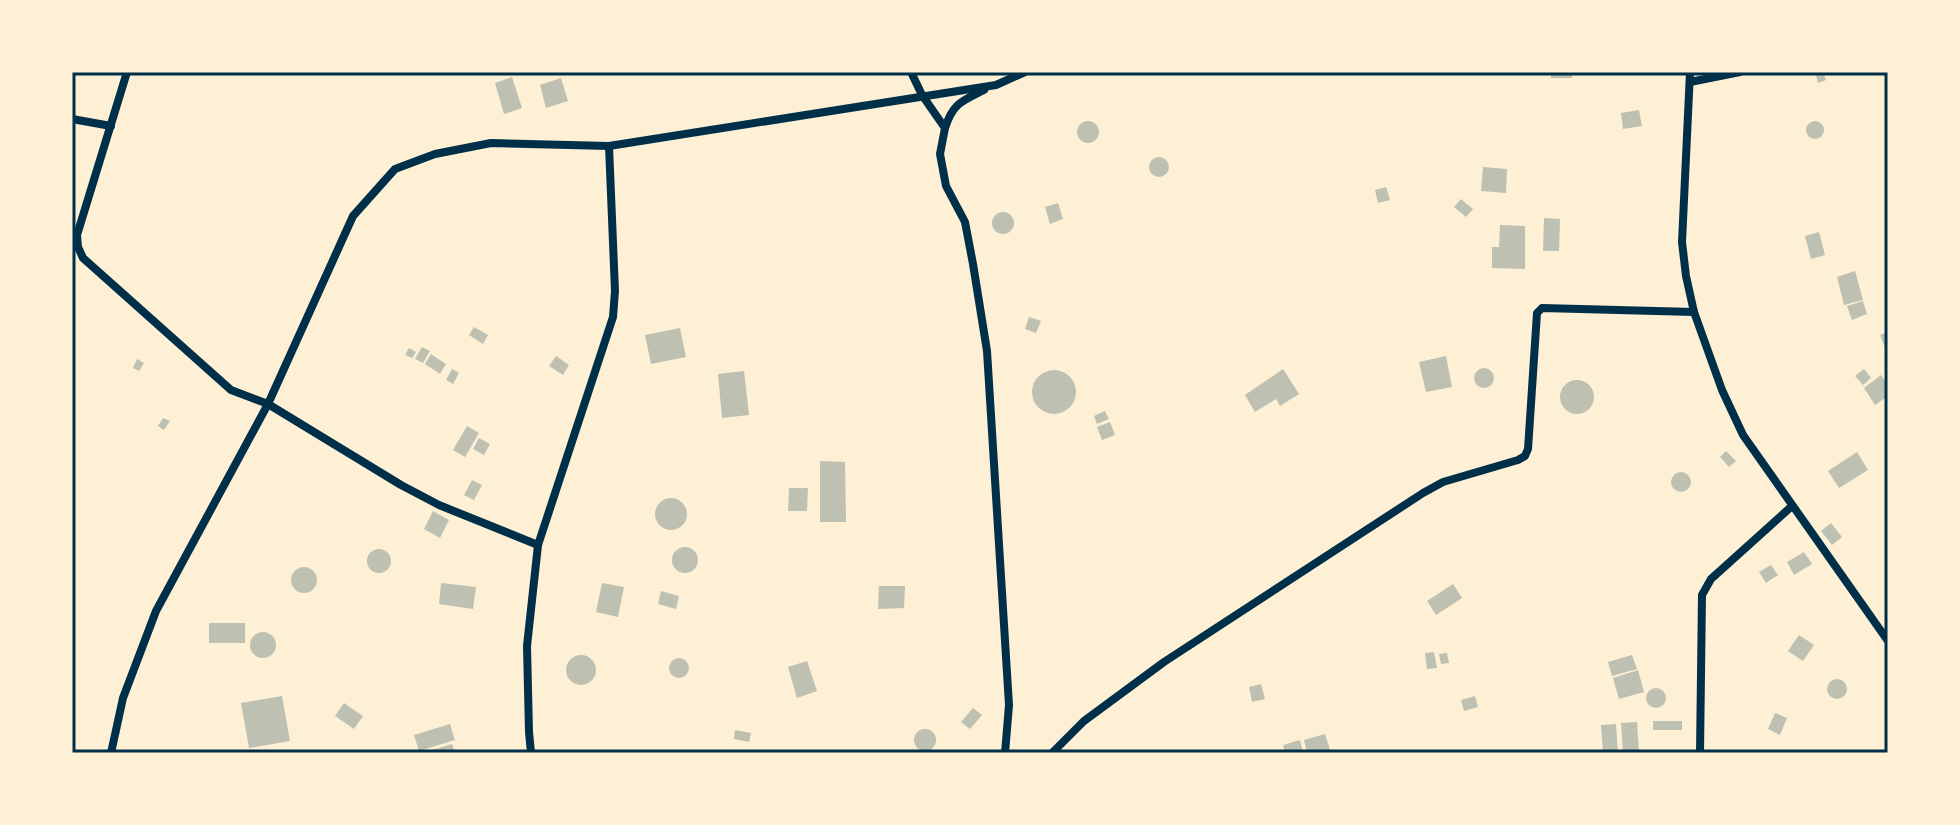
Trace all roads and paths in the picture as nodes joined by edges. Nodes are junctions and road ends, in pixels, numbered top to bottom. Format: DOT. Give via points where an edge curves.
graph roads {
  1 [pos="127,72"];
  2 [pos="911,72"];
  3 [pos="1025,72"];
  4 [pos="1740,72"];
  5 [pos="1690,77"];
  6 [pos="996,85"];
  7 [pos="922,95"];
  8 [pos="72,119"];
  9 [pos="111,126"];
  10 [pos="945,128"];
  11 [pos="609,146"];
  12 [pos="1694,312"];
  13 [pos="268,404"];
  14 [pos="1792,506"];
  15 [pos="538,545"];
  16 [pos="1888,641"];
  17 [pos="111,753"];
  18 [pos="531,753"];
  19 [pos="1005,753"];
  20 [pos="1052,753"];
  21 [pos="1700,753"];
  1 -- 9 [label="street"];
  2 -- 7 [label="street"];
  3 -- 6 [label="street"];
  4 -- 5 [label="street"];
  5 -- 12 [label="street" via="1682,242"];
  6 -- 7 [label="street"];
  6 -- 10 [label="street" via="960,102"];
  7 -- 10 [label="street"];
  7 -- 11 [label="street"];
  8 -- 9 [label="street"];
  9 -- 13 [label="street" via="77,235 83,258 231,390"];
  10 -- 19 [label="street" via="940,154 946,186 965,222 987,351 1009,705"];
  11 -- 13 [label="street" via="491,143 435,154 395,169 353,216"];
  11 -- 15 [label="street" via="613,317"];
  12 -- 14 [label="street" via="1743,435"];
  12 -- 20 [label="street" via="1542,308 1537,313 1525,456 1423,493 1164,662 1084,721"];
  13 -- 15 [label="street" via="439,505"];
  13 -- 17 [label="street" via="156,611 123,698"];
  14 -- 16 [label="street"];
  14 -- 21 [label="street" via="1711,579 1702,595"];
  15 -- 18 [label="street" via="527,646"];
}
